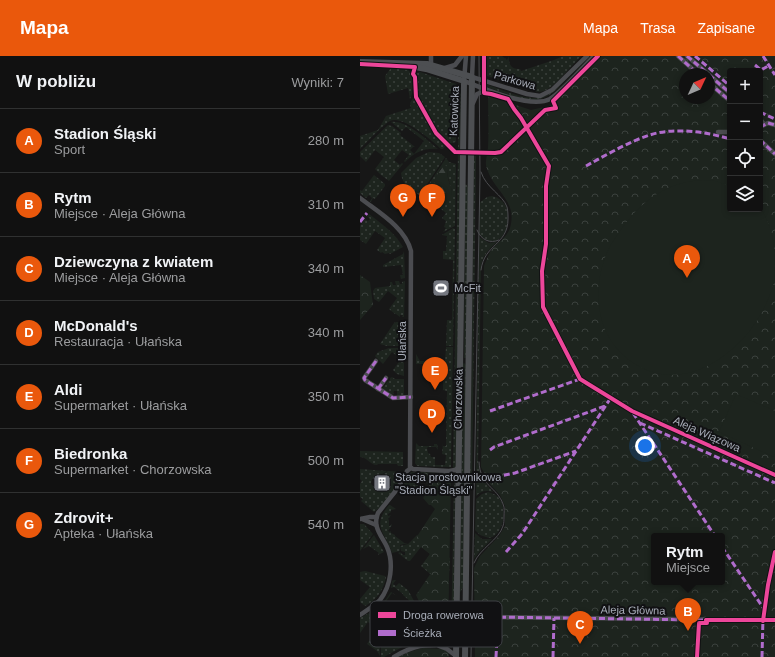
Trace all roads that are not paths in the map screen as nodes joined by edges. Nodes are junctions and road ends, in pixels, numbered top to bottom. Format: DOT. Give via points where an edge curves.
graph roads {
  1 [pos="432,56"];
  2 [pos="462,56"];
  3 [pos="466,56"];
  4 [pos="473,56"];
  5 [pos="587,56"];
  6 [pos="594,56"];
  7 [pos="687,56"];
  8 [pos="680,57"];
  9 [pos="360,63"];
  10 [pos="431,64"];
  11 [pos="445,68"];
  12 [pos="692,68"];
  13 [pos="700,68"];
  14 [pos="426,69"];
  15 [pos="465,74"];
  16 [pos="472,77"];
  17 [pos="464,81"];
  18 [pos="715,81"];
  19 [pos="472,84"];
  20 [pos="715,88"];
  21 [pos="489,90"];
  22 [pos="727,91"];
  23 [pos="727,93"];
  24 [pos="723,95"];
  25 [pos="727,98"];
  26 [pos="472,107"];
  27 [pos="775,125"];
  28 [pos="763,126"];
  29 [pos="718,132"];
  30 [pos="727,133"];
  31 [pos="471,140"];
  32 [pos="763,144"];
  33 [pos="775,154"];
  34 [pos="462,178"];
  35 [pos="471,178"];
  36 [pos="360,198"];
  37 [pos="462,214"];
  38 [pos="376,361"];
  39 [pos="460,361"];
  40 [pos="469,361"];
  41 [pos="386,378"];
  42 [pos="378,389"];
  43 [pos="410,397"];
  44 [pos="459,465"];
  45 [pos="411,468"];
  46 [pos="449,470"];
  47 [pos="459,481"];
  48 [pos="377,517"];
  49 [pos="361,519"];
  50 [pos="376,525"];
  51 [pos="466,591"];
  52 [pos="457,597"];
  53 [pos="379,601"];
  54 [pos="457,601"];
  55 [pos="466,601"];
  56 [pos="370,608"];
  57 [pos="360,614"];
  58 [pos="502,617"];
  59 [pos="775,620"];
  60 [pos="416,647"];
  61 [pos="441,647"];
  62 [pos="394,657"];
  63 [pos="456,657"];
  1 -- 10 [label="street"];
  2 -- 11 [label="street" via="456,64"];
  3 -- 15 [label="street, Katowicka"];
  4 -- 16 [label="street, Katowicka"];
  5 -- 16 [label="street, Parkowa" via="552,90 540,96"];
  6 -- 21 [label="street, Parkowa" via="546,100 527,102"];
  7 -- 13 [label="street"];
  8 -- 12 [label="street"];
  9 -- 10 [label="main road"];
  9 -- 14 [label="main road"];
  10 -- 11 [label="main road"];
  10 -- 14 [label="street"];
  11 -- 15 [label="main road"];
  14 -- 17 [label="main road"];
  15 -- 16 [label="main road"];
  15 -- 17 [label="street, Katowicka"];
  16 -- 19 [label="main road, Katowicka"];
  17 -- 19 [label="street, Parkowa"];
  17 -- 34 [label="main road, Katowicka"];
  18 -- 22 [label="street"];
  19 -- 21 [label="street, Parkowa"];
  19 -- 26 [label="main road, Katowicka"];
  20 -- 24 [label="street"];
  21 -- 26 [label="street" via="477,94"];
  23 -- 24 [label="street"];
  24 -- 25 [label="street"];
  26 -- 31 [label="main road, Katowicka"];
  27 -- 28 [label="street" via="770,123"];
  29 -- 30 [label="street"];
  31 -- 35 [label="main road, Chorzowska"];
  32 -- 33 [label="street"];
  34 -- 35 [label="main road"];
  34 -- 37 [label="main road, Katowicka"];
  35 -- 40 [label="main road, Chorzowska"];
  36 -- 43 [label="street, Ułańska" via="398,228 411,251"];
  37 -- 39 [label="main road, Chorzowska"];
  38 -- 42 [label="street" via="364,380"];
  39 -- 40 [label="main road"];
  39 -- 44 [label="main road, Chorzowska"];
  40 -- 51 [label="main road, Chorzowska"];
  41 -- 42 [label="street"];
  42 -- 43 [label="street" via="393,398"];
  43 -- 45 [label="street, Ułańska"];
  44 -- 46 [label="street" via="457,469"];
  44 -- 47 [label="main road, Chorzowska"];
  45 -- 46 [label="street"];
  45 -- 48 [label="street" via="407,470 398,488"];
  46 -- 47 [label="street"];
  47 -- 52 [label="main road, Chorzowska"];
  48 -- 49 [label="street"];
  48 -- 50 [label="street"];
  49 -- 50 [label="street"];
  50 -- 53 [label="street" via="391,558 389,580"];
  51 -- 52 [label="main road"];
  51 -- 55 [label="main road, Chorzowska"];
  52 -- 54 [label="main road, Chorzowska"];
  56 -- 57 [label="street"];
  58 -- 59 [label="street, Aleja Główna"];
  60 -- 62 [label="street"];
  61 -- 63 [label="street"];
}
